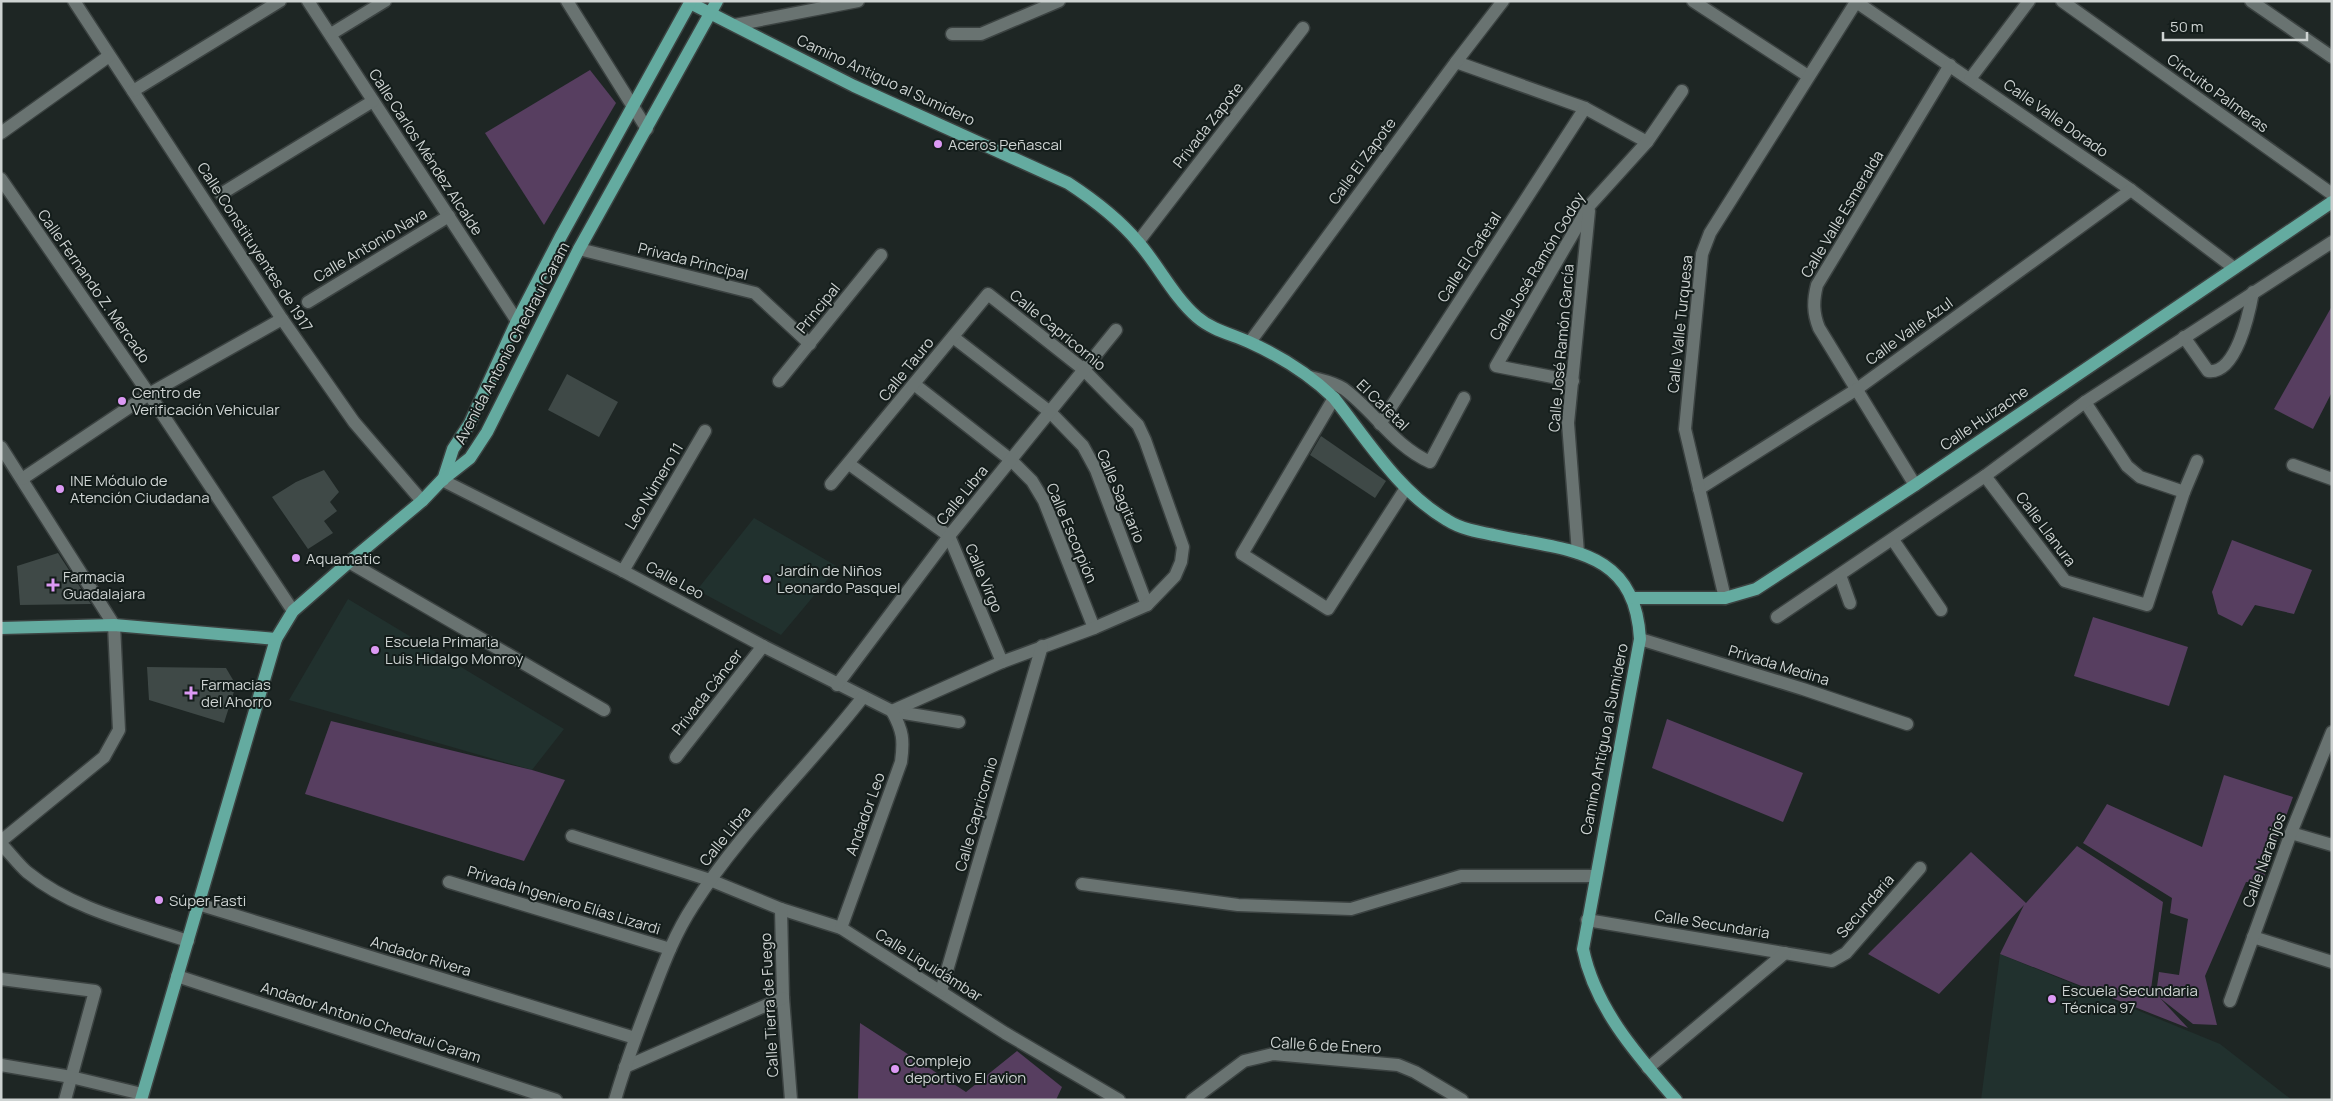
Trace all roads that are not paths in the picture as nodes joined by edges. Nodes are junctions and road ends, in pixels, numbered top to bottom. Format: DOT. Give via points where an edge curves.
graph roads {
  1 [pos="74,1"];
  2 [pos="280,1"];
  3 [pos="308,1"];
  4 [pos="385,1"];
  5 [pos="568,1"];
  6 [pos="717,1"];
  7 [pos="858,1"];
  8 [pos="1059,1"];
  9 [pos="1503,1"];
  10 [pos="1693,1"];
  11 [pos="2029,1"];
  12 [pos="2062,1"];
  13 [pos="2251,1"];
  14 [pos="691,2"];
  15 [pos="1856,2"];
  16 [pos="710,13"];
  17 [pos="735,25"];
  18 [pos="1303,28"];
  19 [pos="331,34"];
  20 [pos="952,34"];
  21 [pos="109,56"];
  22 [pos="2332,57"];
  23 [pos="1456,62"];
  24 [pos="1950,65"];
  25 [pos="1808,76"];
  26 [pos="1970,79"];
  27 [pos="1682,90"];
  28 [pos="133,91"];
  29 [pos="373,101"];
  30 [pos="632,107"];
  31 [pos="1585,108"];
  32 [pos="647,129"];
  33 [pos="1,134"];
  34 [pos="1647,142"];
  35 [pos="1,179"];
  36 [pos="2131,190"];
  37 [pos="220,194"];
  38 [pos="2332,194"];
  39 [pos="2332,202"];
  40 [pos="1589,206"];
  41 [pos="449,216"];
  42 [pos="1138,242"];
  43 [pos="2332,242"];
  44 [pos="579,249"];
  45 [pos="881,255"];
  46 [pos="2234,268"];
  47 [pos="2253,292"];
  48 [pos="988,294"];
  49 [pos="308,302"];
  50 [pos="282,319"];
  51 [pos="517,321"];
  52 [pos="1116,330"];
  53 [pos="953,337"];
  54 [pos="2184,337"];
  55 [pos="1250,342"];
  56 [pos="810,344"];
  57 [pos="1083,369"];
  58 [pos="1310,377"];
  59 [pos="779,381"];
  60 [pos="1573,381"];
  61 [pos="914,384"];
  62 [pos="1856,389"];
  63 [pos="150,394"];
  64 [pos="1334,398"];
  65 [pos="1464,398"];
  66 [pos="2084,402"];
  67 [pos="1050,412"];
  68 [pos="1380,424"];
  69 [pos="705,430"];
  70 [pos="1,447"];
  71 [pos="1012,460"];
  72 [pos="2197,461"];
  73 [pos="849,464"];
  74 [pos="2294,465"];
  75 [pos="1985,476"];
  76 [pos="22,479"];
  77 [pos="2332,479"];
  78 [pos="442,480"];
  79 [pos="832,484"];
  80 [pos="1915,485"];
  81 [pos="1406,488"];
  82 [pos="1699,489"];
  83 [pos="2184,492"];
  84 [pos="422,501"];
  85 [pos="948,536"];
  86 [pos="1893,540"];
  87 [pos="1578,552"];
  88 [pos="349,562"];
  89 [pos="623,571"];
  90 [pos="1840,575"];
  91 [pos="1633,598"];
  92 [pos="1725,598"];
  93 [pos="1850,603"];
  94 [pos="1147,605"];
  95 [pos="1940,610"];
  96 [pos="293,611"];
  97 [pos="1777,617"];
  98 [pos="114,625"];
  99 [pos="1,628"];
  100 [pos="1094,628"];
  101 [pos="276,638"];
  102 [pos="1640,639"];
  103 [pos="763,646"];
  104 [pos="1042,646"];
  105 [pos="1002,662"];
  106 [pos="837,685"];
  107 [pos="863,697"];
  108 [pos="604,710"];
  109 [pos="892,711"];
  110 [pos="959,722"];
  111 [pos="1906,724"];
  112 [pos="2332,732"];
  113 [pos="676,758"];
  114 [pos="2291,833"];
  115 [pos="572,836"];
  116 [pos="1,842"];
  117 [pos="2332,845"];
  118 [pos="1920,868"];
  119 [pos="1595,876"];
  120 [pos="710,880"];
  121 [pos="448,882"];
  122 [pos="1082,884"];
  123 [pos="198,904"];
  124 [pos="781,909"];
  125 [pos="1587,920"];
  126 [pos="841,928"];
  127 [pos="2253,937"];
  128 [pos="188,941"];
  129 [pos="670,949"];
  130 [pos="1785,953"];
  131 [pos="1832,961"];
  132 [pos="2332,962"];
  133 [pos="176,976"];
  134 [pos="1,979"];
  135 [pos="941,991"];
  136 [pos="783,998"];
  137 [pos="2230,1001"];
  138 [pos="634,1038"];
  139 [pos="1,1065"];
  140 [pos="625,1067"];
  141 [pos="1648,1068"];
  142 [pos="71,1077"];
  143 [pos="141,1097"];
  144 [pos="65,1100"];
  145 [pos="556,1100"];
  146 [pos="615,1100"];
  147 [pos="791,1100"];
  148 [pos="1119,1100"];
  149 [pos="1192,1100"];
  150 [pos="1462,1100"];
  151 [pos="1676,1100"];
  1 -- 21 [label="street, Calle Constituyentes de 1917"];
  2 -- 28 [label="street"];
  3 -- 19 [label="street, Calle Carlos Méndez Alcalde"];
  4 -- 19 [label="street"];
  5 -- 30 [label="street"];
  6 -- 16 [label="main road, Avenida Antonio Chedraui Caram"];
  7 -- 17 [label="street"];
  8 -- 20 [label="street" via="981,34"];
  9 -- 23 [label="street, Calle El Zapote"];
  10 -- 25 [label="street"];
  11 -- 26 [label="street"];
  12 -- 38 [label="street, Circuito Palmeras"];
  13 -- 22 [label="street"];
  14 -- 16 [label="main road, Camino Antiguo al Sumidero"];
  14 -- 30 [label="main road, Avenida Antonio Chedraui Caram"];
  15 -- 24 [label="street, Calle Valle Dorado"];
  15 -- 25 [label="street, Calle Valle Turquesa"];
  16 -- 17 [label="main road, Camino Antiguo al Sumidero"];
  16 -- 32 [label="main road, Avenida Antonio Chedraui Caram"];
  17 -- 42 [label="main road, Camino Antiguo al Sumidero" via="854,86 1068,183 1100,205"];
  18 -- 42 [label="street, Privada Zapote"];
  19 -- 29 [label="street, Calle Carlos Méndez Alcalde"];
  21 -- 28 [label="street, Calle Constituyentes de 1917"];
  21 -- 33 [label="street"];
  23 -- 31 [label="street"];
  23 -- 55 [label="street, Calle El Zapote"];
  24 -- 26 [label="street, Calle Valle Dorado"];
  24 -- 62 [label="street, Calle Valle Esmeralda" via="1817,286 1813,306 1815,317"];
  25 -- 82 [label="street, Calle Valle Turquesa" via="1710,233 1702,254 1685,429"];
  26 -- 36 [label="street, Calle Valle Dorado"];
  27 -- 34 [label="street, Calle José Ramón Godoy"];
  28 -- 50 [label="street, Calle Constituyentes de 1917"];
  29 -- 37 [label="street"];
  29 -- 41 [label="street, Calle Carlos Méndez Alcalde"];
  30 -- 32 [label="street"];
  30 -- 51 [label="main road, Avenida Antonio Chedraui Caram"];
  31 -- 34 [label="street"];
  31 -- 68 [label="street, Calle El Cafetal"];
  32 -- 44 [label="main road, Avenida Antonio Chedraui Caram"];
  34 -- 40 [label="street, Calle José Ramón Godoy"];
  35 -- 63 [label="street, Calle Fernando Z. Mercado"];
  36 -- 46 [label="street, Calle Valle Dorado"];
  36 -- 62 [label="street, Calle Valle Azul"];
  39 -- 46 [label="main road, Calle Huizache"];
  40 -- 60 [label="street, Calle José Ramón García"];
  40 -- 60 [label="street, Calle José Ramón Godoy" via="1496,366"];
  41 -- 49 [label="street, Calle Antonio Nava"];
  41 -- 51 [label="street, Calle Carlos Méndez Alcalde"];
  42 -- 55 [label="main road, Camino Antiguo al Sumidero" via="1160,274 1198,318"];
  43 -- 47 [label="street"];
  44 -- 56 [label="street, Privada Principal" via="755,293"];
  44 -- 78 [label="main road, Avenida Antonio Chedraui Caram" via="487,432 470,458"];
  45 -- 56 [label="street, Principal"];
  46 -- 80 [label="main road, Calle Huizache"];
  47 -- 54 [label="street"];
  47 -- 54 [label="street" via="2248,319 2222,370 2208,372"];
  48 -- 53 [label="street, Calle Tauro"];
  48 -- 57 [label="street, Calle Capricornio"];
  50 -- 63 [label="street"];
  50 -- 84 [label="street, Calle Constituyentes de 1917" via="354,422"];
  51 -- 78 [label="main road, Avenida Antonio Chedraui Caram" via="470,423 453,449"];
  52 -- 57 [label="street, Calle Libra"];
  53 -- 61 [label="street, Calle Tauro"];
  53 -- 67 [label="street, Calle Sagitario"];
  54 -- 66 [label="street"];
  55 -- 58 [label="main road, Camino Antiguo al Sumidero"];
  56 -- 59 [label="street, Principal"];
  57 -- 67 [label="street, Calle Libra"];
  57 -- 94 [label="street, Calle Capricornio" via="1138,425 1183,547 1175,576"];
  58 -- 64 [label="main road, Camino Antiguo al Sumidero"];
  58 -- 68 [label="street, El Cafetal" via="1344,389"];
  60 -- 87 [label="street, Calle José Ramón García" via="1568,423"];
  61 -- 71 [label="street, Calle Escorpión"];
  61 -- 73 [label="street, Calle Tauro"];
  62 -- 80 [label="street, Calle Valle Esmeralda"];
  62 -- 82 [label="street, Calle Valle Azul"];
  63 -- 76 [label="street"];
  63 -- 96 [label="street, Calle Fernando Z. Mercado"];
  64 -- 81 [label="main road, Camino Antiguo al Sumidero"];
  64 -- 81 [label="street" via="1242,554 1328,609"];
  65 -- 68 [label="street, El Cafetal" via="1430,462 1416,456"];
  66 -- 75 [label="street"];
  66 -- 83 [label="street" via="2127,466 2140,477"];
  67 -- 71 [label="street, Calle Libra"];
  67 -- 94 [label="street, Calle Sagitario" via="1083,446 1096,470"];
  69 -- 89 [label="street, Leo Número 11"];
  70 -- 76 [label="street"];
  71 -- 85 [label="street, Calle Libra"];
  71 -- 100 [label="street, Calle Escorpión" via="1032,481 1044,501"];
  72 -- 83 [label="street"];
  73 -- 79 [label="street, Calle Tauro"];
  73 -- 85 [label="street, Calle Virgo"];
  74 -- 77 [label="street"];
  75 -- 83 [label="street, Calle Llanura" via="2065,581 2148,606"];
  75 -- 86 [label="street"];
  76 -- 98 [label="street"];
  78 -- 84 [label="main road"];
  78 -- 89 [label="street, Calle Leo"];
  80 -- 92 [label="main road, Calle Huizache" via="1756,589"];
  81 -- 87 [label="main road, Camino Antiguo al Sumidero" via="1428,508 1468,530"];
  82 -- 92 [label="street, Calle Valle Turquesa"];
  84 -- 88 [label="main road"];
  85 -- 105 [label="street, Calle Virgo"];
  85 -- 106 [label="street, Calle Libra"];
  86 -- 90 [label="street"];
  86 -- 95 [label="street"];
  87 -- 91 [label="main road, Camino Antiguo al Sumidero" via="1600,562 1620,578"];
  88 -- 96 [label="main road"];
  88 -- 108 [label="street"];
  89 -- 103 [label="street, Calle Leo"];
  90 -- 93 [label="street"];
  90 -- 97 [label="street"];
  91 -- 92 [label="main road, Calle Huizache"];
  91 -- 102 [label="main road, Camino Antiguo al Sumidero" via="1639,618"];
  94 -- 100 [label="street, Calle Capricornio"];
  96 -- 101 [label="main road"];
  98 -- 99 [label="main road"];
  98 -- 101 [label="main road"];
  98 -- 116 [label="street" via="120,730 104,757"];
  100 -- 104 [label="street, Calle Capricornio"];
  101 -- 123 [label="main road"];
  102 -- 111 [label="street, Privada Medina"];
  102 -- 119 [label="main road, Camino Antiguo al Sumidero"];
  103 -- 106 [label="street, Calle Leo"];
  103 -- 113 [label="street, Privada Cáncer"];
  104 -- 105 [label="street, Calle Capricornio"];
  104 -- 135 [label="street, Calle Capricornio"];
  105 -- 109 [label="street, Calle Capricornio"];
  106 -- 107 [label="street, Calle Leo"];
  107 -- 109 [label="street, Calle Leo"];
  107 -- 120 [label="street, Calle Libra"];
  109 -- 110 [label="street, Calle Leo"];
  109 -- 126 [label="street, Andador Leo" via="904,741 901,762"];
  112 -- 114 [label="street, Calle Naranjos"];
  114 -- 117 [label="street"];
  114 -- 127 [label="street, Calle Naranjos"];
  115 -- 120 [label="street, Calle Liquidámbar"];
  116 -- 128 [label="street" via="26,872 61,895 121,920"];
  118 -- 131 [label="street, Secundaria" via="1846,953"];
  119 -- 122 [label="street" via="1461,876 1351,910 1238,905"];
  119 -- 125 [label="main road, Camino Antiguo al Sumidero"];
  120 -- 124 [label="street, Calle Liquidámbar"];
  120 -- 129 [label="street, Calle Libra"];
  121 -- 129 [label="street, Privada Ingeniero Elías Lizardi"];
  123 -- 128 [label="main road"];
  123 -- 138 [label="street, Andador Rivera"];
  124 -- 126 [label="street, Calle Liquidámbar"];
  124 -- 136 [label="street, Calle Tierra de Fuego"];
  125 -- 130 [label="street, Calle Secundaria"];
  125 -- 141 [label="main road, Camino Antiguo al Sumidero" via="1583,949 1587,971 1602,1002"];
  126 -- 135 [label="street, Calle Liquidámbar"];
  127 -- 132 [label="street"];
  127 -- 137 [label="street, Calle Naranjos"];
  128 -- 133 [label="main road"];
  129 -- 138 [label="street, Calle Libra"];
  130 -- 131 [label="street, Calle Secundaria"];
  130 -- 141 [label="street"];
  133 -- 143 [label="main road"];
  133 -- 145 [label="street, Andador Antonio Chedraui Caram"];
  134 -- 142 [label="street" via="95,991"];
  135 -- 148 [label="street, Calle Liquidámbar"];
  136 -- 140 [label="street"];
  136 -- 147 [label="street, Calle Tierra de Fuego"];
  138 -- 140 [label="street, Calle Libra"];
  139 -- 142 [label="street"];
  140 -- 146 [label="street, Calle Libra"];
  141 -- 151 [label="main road, Camino Antiguo al Sumidero"];
  142 -- 143 [label="street"];
  142 -- 144 [label="street"];
  149 -- 150 [label="street, Calle 6 de Enero" via="1244,1062 1273,1054 1398,1065"];
}
